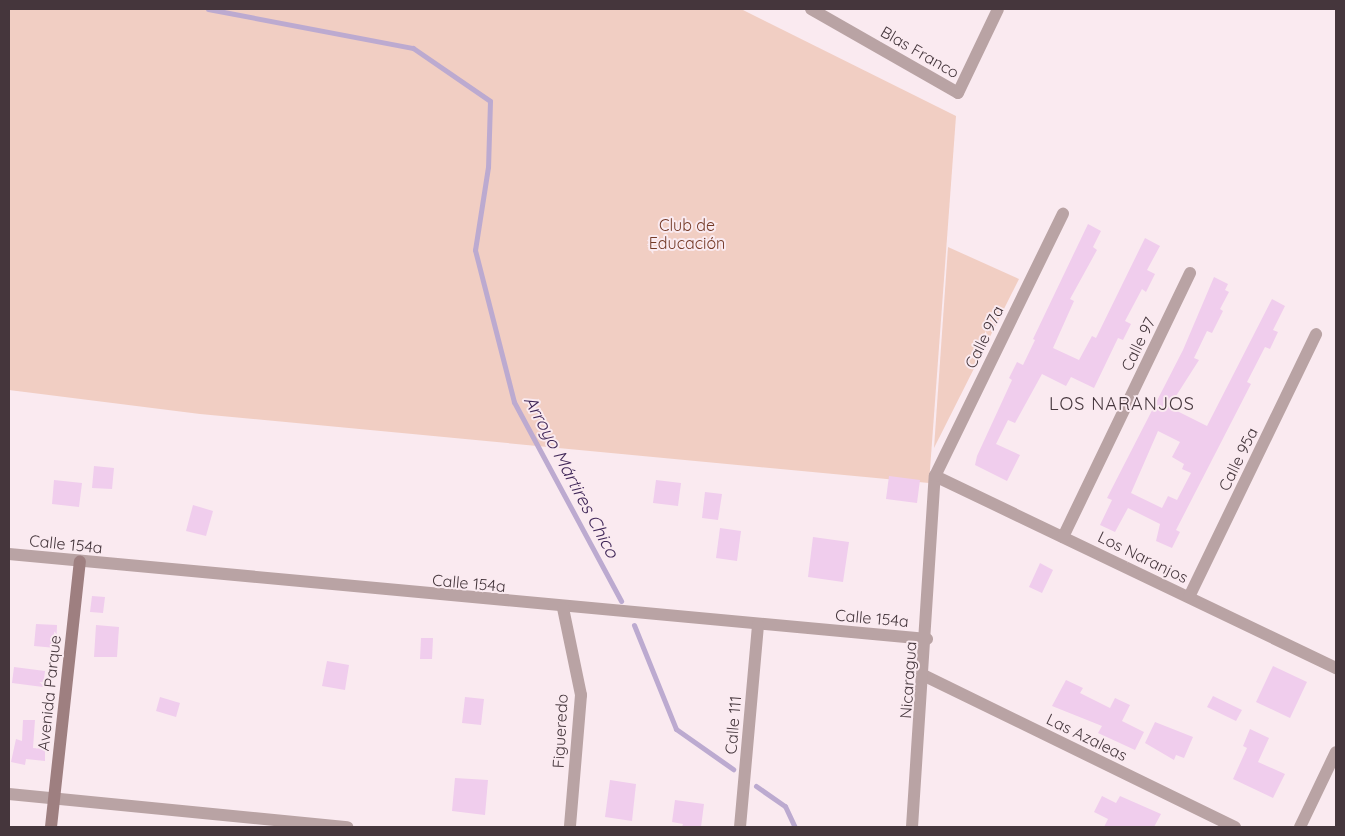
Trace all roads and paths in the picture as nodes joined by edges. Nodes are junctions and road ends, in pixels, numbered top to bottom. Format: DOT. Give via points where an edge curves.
graph roads {
  1 [pos="811,9"];
  2 [pos="998,9"];
  3 [pos="1063,212"];
  4 [pos="1190,274"];
  5 [pos="1316,334"];
  6 [pos="935,476"];
  7 [pos="1063,537"];
  8 [pos="9,554"];
  9 [pos="80,562"];
  10 [pos="1189,597"];
  11 [pos="563,608"];
  12 [pos="758,625"];
  13 [pos="927,639"];
  14 [pos="1336,668"];
  15 [pos="925,676"];
  16 [pos="1336,752"];
  17 [pos="9,794"];
  18 [pos="54,799"];
  19 [pos="51,827"];
  20 [pos="347,827"];
  21 [pos="570,827"];
  22 [pos="740,827"];
  23 [pos="912,827"];
  24 [pos="1235,827"];
  25 [pos="1300,827"];
  1 -- 2 [label="street, Blas Franco" via="958,92"];
  3 -- 6 [label="street, Calle 97a"];
  4 -- 7 [label="street, Calle 97"];
  5 -- 10 [label="street, Calle 95a"];
  6 -- 7 [label="street, Los Naranjos"];
  6 -- 13 [label="street, Nicaragua"];
  7 -- 10 [label="street, Los Naranjos"];
  8 -- 9 [label="street, Calle 154a"];
  9 -- 11 [label="street, Calle 154a"];
  9 -- 18 [label="street, Avenida Parque"];
  10 -- 14 [label="street, Los Naranjos"];
  11 -- 12 [label="street, Calle 154a"];
  11 -- 21 [label="street, Figueredo" via="581,695"];
  12 -- 13 [label="street, Calle 154a"];
  12 -- 22 [label="street, Calle 111"];
  13 -- 15 [label="street, Nicaragua"];
  15 -- 23 [label="street, Nicaragua"];
  15 -- 24 [label="street, Las Azaleas"];
  16 -- 25 [label="street"];
  17 -- 18 [label="street"];
  18 -- 19 [label="street, Avenida Parque"];
  18 -- 20 [label="street"];
}
